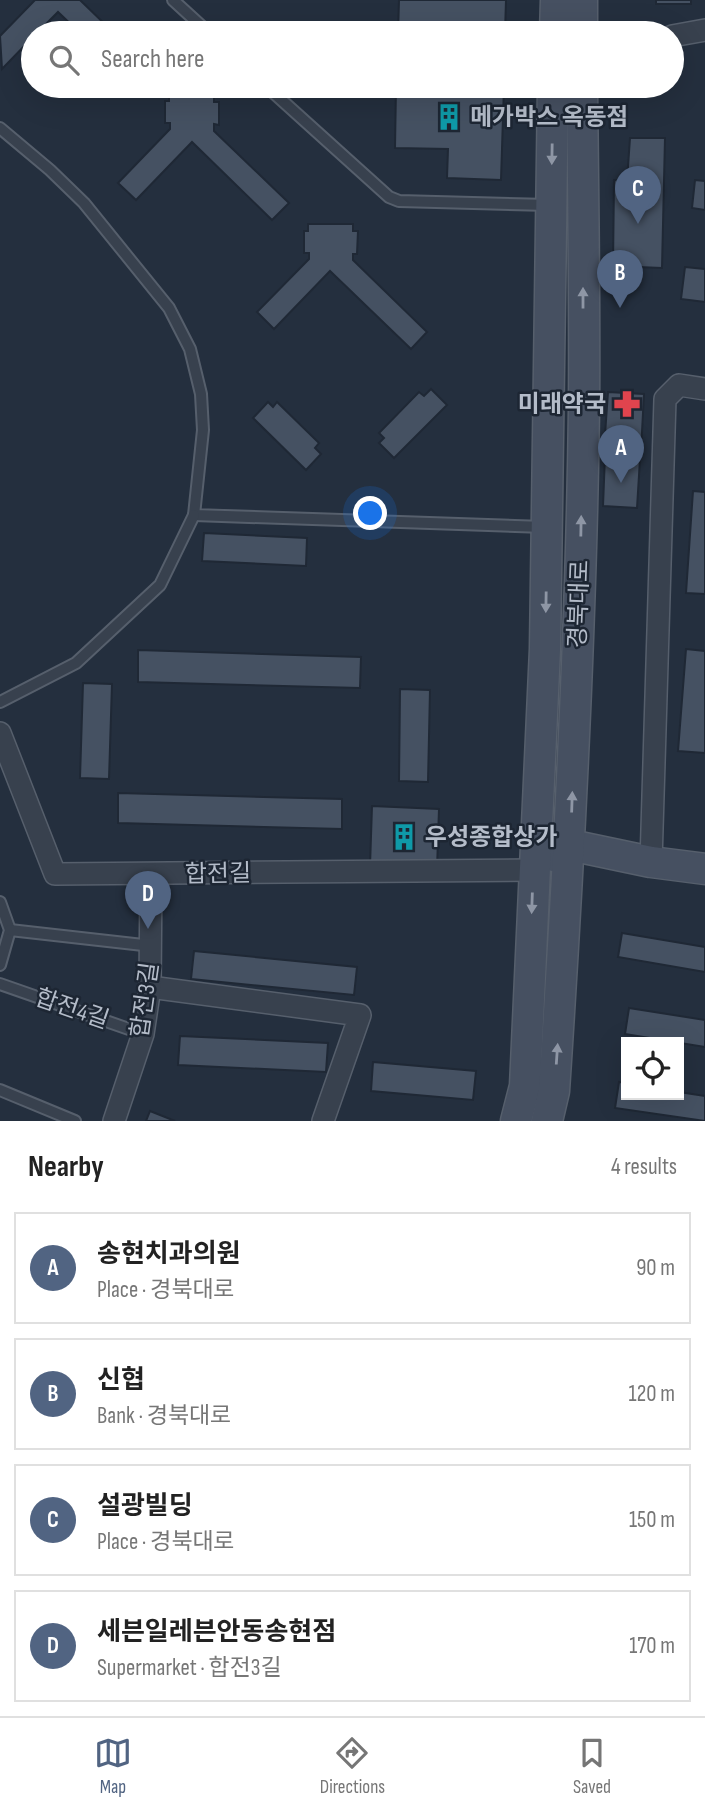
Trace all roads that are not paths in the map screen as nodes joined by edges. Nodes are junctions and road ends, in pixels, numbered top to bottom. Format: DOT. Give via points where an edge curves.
graph roads {
  1 [pos="173,0"];
  2 [pos="556,0"];
  3 [pos="582,0"];
  4 [pos="196,21"];
  5 [pos="555,21"];
  6 [pos="582,21"];
  7 [pos="705,30"];
  8 [pos="684,34"];
  9 [pos="279,98"];
  10 [pos="553,98"];
  11 [pos="582,98"];
  12 [pos="0,128"];
  13 [pos="551,205"];
  14 [pos="705,388"];
  15 [pos="194,515"];
  16 [pos="547,527"];
  17 [pos="0,702"];
  18 [pos="0,733"];
  19 [pos="570,845"];
  20 [pos="652,862"];
  21 [pos="705,869"];
  22 [pos="533,870"];
  23 [pos="151,875"];
  24 [pos="0,902"];
  25 [pos="10,930"];
  26 [pos="152,946"];
  27 [pos="0,965"];
  28 [pos="0,984"];
  29 [pos="150,987"];
  30 [pos="143,1034"];
  31 [pos="0,1090"];
  32 [pos="75,1121"];
  33 [pos="114,1121"];
  34 [pos="323,1121"];
  35 [pos="516,1121"];
  36 [pos="547,1121"];
  1 -- 4 [label="lane"];
  2 -- 5 [label="street"];
  3 -- 6 [label="street"];
  7 -- 8 [label="street"];
  9 -- 13 [label="lane" via="399,201"];
  10 -- 13 [label="street, 경북대로, one-way"];
  19 -- 11 [label="street, 경북대로, one-way" via="584,408"];
  12 -- 15 [label="lane" via="84,203 169,308 190,349 204,430"];
  13 -- 16 [label="street, 경북대로"];
  14 -- 20 [label="street" via="679,385 665,399"];
  15 -- 16 [label="lane"];
  15 -- 17 [label="lane" via="160,585 76,663"];
  16 -- 22 [label="street, 경북대로, one-way"];
  18 -- 23 [label="street, 합전길" via="55,874"];
  19 -- 20 [label="street"];
  19 -- 22 [label="street"];
  36 -- 19 [label="street, 경북대로, one-way" via="554,1091"];
  20 -- 21 [label="street"];
  22 -- 23 [label="street, 합전길"];
  22 -- 35 [label="street, 경북대로, one-way" via="525,1086"];
  23 -- 26 [label="street, 합전3길"];
  24 -- 25 [label="lane"];
  25 -- 26 [label="lane"];
  25 -- 27 [label="lane"];
  26 -- 29 [label="street, 합전3길"];
  28 -- 30 [label="lane, 합전4길"];
  29 -- 30 [label="street, 합전3길"];
  29 -- 34 [label="street" via="360,1015"];
  30 -- 33 [label="street, 합전3길"];
  31 -- 32 [label="lane"];
}
